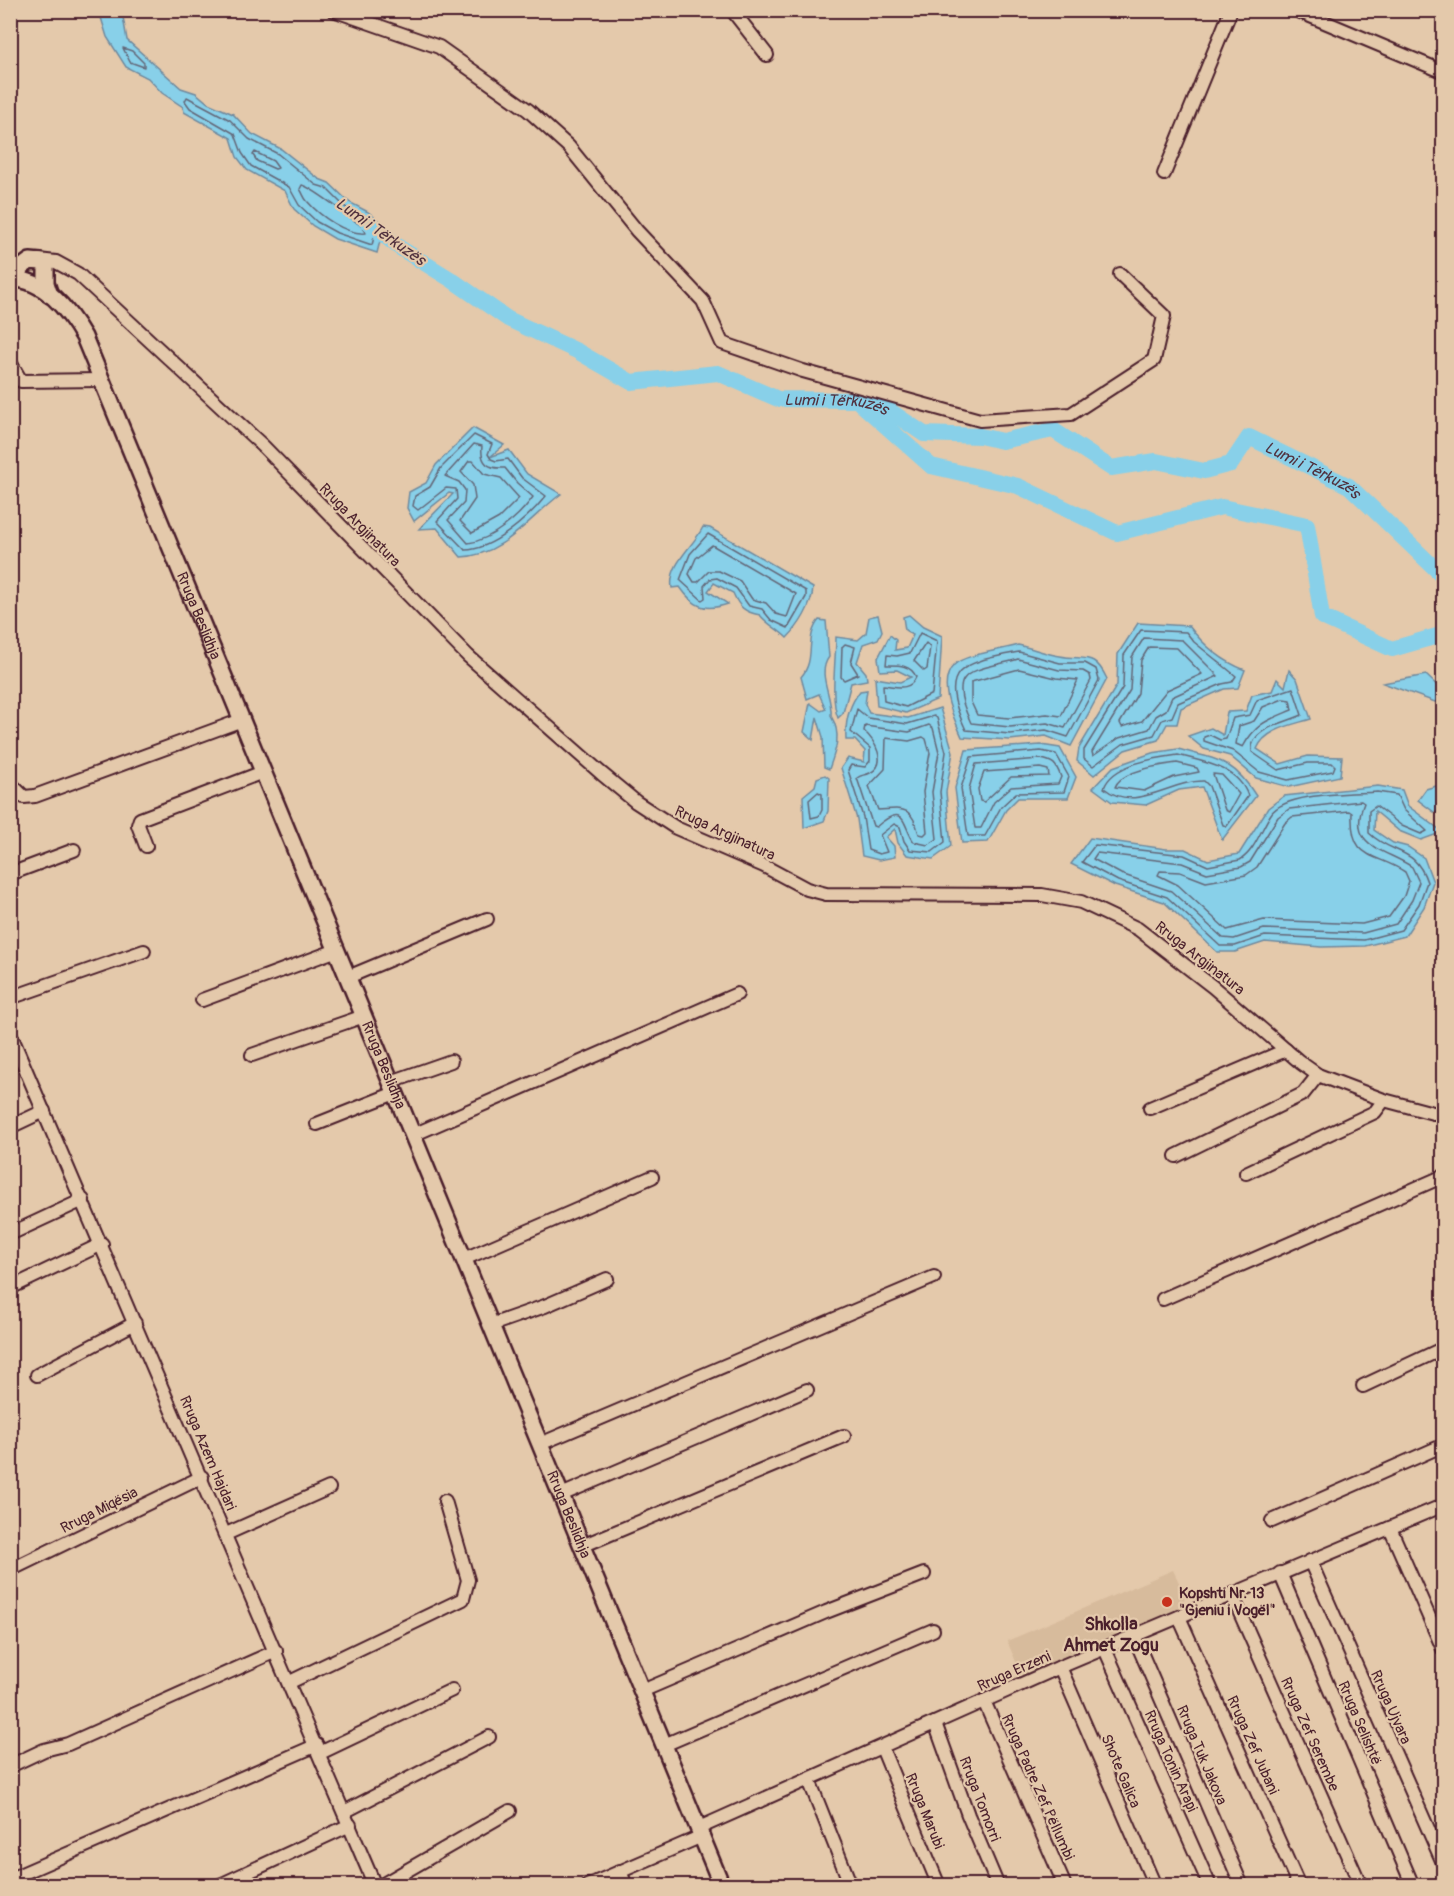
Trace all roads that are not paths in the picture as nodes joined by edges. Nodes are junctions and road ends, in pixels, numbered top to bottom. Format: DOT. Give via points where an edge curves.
graph roads {
  1 [pos="333,10"];
  2 [pos="732,10"];
  3 [pos="1231,10"];
  4 [pos="1296,10"];
  5 [pos="767,55"];
  6 [pos="1443,72"];
  7 [pos="1164,174"];
  8 [pos="31,263"];
  9 [pos="46,274"];
  10 [pos="78,274"];
  11 [pos="1120,274"];
  12 [pos="10,278"];
  13 [pos="31,281"];
  14 [pos="52,297"];
  15 [pos="10,362"];
  16 [pos="101,380"];
  17 [pos="16,384"];
  18 [pos="242,720"];
  19 [pos="263,772"];
  20 [pos="10,783"];
  21 [pos="146,846"];
  22 [pos="74,850"];
  23 [pos="10,874"];
  24 [pos="487,919"];
  25 [pos="337,950"];
  26 [pos="144,951"];
  27 [pos="348,977"];
  28 [pos="737,994"];
  29 [pos="10,998"];
  30 [pos="202,1000"];
  31 [pos="364,1016"];
  32 [pos="10,1033"];
  33 [pos="1286,1050"];
  34 [pos="252,1055"];
  35 [pos="16,1059"];
  36 [pos="451,1061"];
  37 [pos="1318,1075"];
  38 [pos="393,1088"];
  39 [pos="1384,1100"];
  40 [pos="1150,1108"];
  41 [pos="44,1111"];
  42 [pos="1440,1116"];
  43 [pos="317,1124"];
  44 [pos="10,1127"];
  45 [pos="413,1135"];
  46 [pos="1176,1156"];
  47 [pos="1246,1173"];
  48 [pos="1443,1176"];
  49 [pos="652,1178"];
  50 [pos="83,1200"];
  51 [pos="10,1234"];
  52 [pos="102,1244"];
  53 [pos="464,1259"];
  54 [pos="934,1277"];
  55 [pos="607,1279"];
  56 [pos="10,1288"];
  57 [pos="1162,1299"];
  58 [pos="135,1323"];
  59 [pos="491,1325"];
  60 [pos="1443,1348"];
  61 [pos="37,1375"];
  62 [pos="1363,1386"];
  63 [pos="807,1390"];
  64 [pos="844,1436"];
  65 [pos="540,1444"];
  66 [pos="1443,1445"];
  67 [pos="202,1477"];
  68 [pos="329,1488"];
  69 [pos="561,1495"];
  70 [pos="445,1501"];
  71 [pos="1443,1505"];
  72 [pos="1272,1521"];
  73 [pos="1390,1528"];
  74 [pos="226,1534"];
  75 [pos="582,1546"];
  76 [pos="1310,1561"];
  77 [pos="10,1570"];
  78 [pos="1280,1573"];
  79 [pos="924,1574"];
  80 [pos="1232,1595"];
  81 [pos="1179,1617"];
  82 [pos="933,1630"];
  83 [pos="1134,1636"];
  84 [pos="1105,1649"];
  85 [pos="1443,1650"];
  86 [pos="276,1651"];
  87 [pos="1060,1667"];
  88 [pos="290,1682"];
  89 [pos="452,1690"];
  90 [pos="642,1691"];
  91 [pos="984,1701"];
  92 [pos="935,1723"];
  93 [pos="489,1737"];
  94 [pos="664,1745"];
  95 [pos="882,1748"];
  96 [pos="319,1749"];
  97 [pos="10,1766"];
  98 [pos="809,1780"];
  99 [pos="510,1811"];
  100 [pos="344,1812"];
  101 [pos="350,1825"];
  102 [pos="700,1832"];
  103 [pos="1443,1865"];
  104 [pos="620,1871"];
  105 [pos="10,1879"];
  106 [pos="218,1886"];
  107 [pos="375,1886"];
  108 [pos="380,1886"];
  109 [pos="587,1886"];
  110 [pos="626,1886"];
  111 [pos="722,1886"];
  112 [pos="851,1886"];
  113 [pos="939,1886"];
  114 [pos="998,1886"];
  115 [pos="1065,1886"];
  116 [pos="1155,1886"];
  117 [pos="1210,1886"];
  118 [pos="1242,1886"];
  119 [pos="1299,1886"];
  120 [pos="1361,1886"];
  121 [pos="1413,1886"];
  1 -- 11 [label="street" via="439,47 528,110 569,147 637,231 703,301 722,343 803,372 980,420 1071,414 1154,360 1164,316"];
  2 -- 5 [label="street"];
  3 -- 7 [label="street"];
  4 -- 6 [label="street"];
  8 -- 9 [label="main road" via="45,267"];
  8 -- 10 [label="street, Rruga Argjinatura" via="56,262"];
  8 -- 12 [label="main road"];
  8 -- 13 [label="main road" via="25,274"];
  9 -- 10 [label="street" via="57,269"];
  9 -- 13 [label="main road" via="39,282"];
  9 -- 14 [label="main road" via="45,283"];
  10 -- 33 [label="street, Rruga Argjinatura" via="262,446 468,656 602,774 662,820 807,889 826,894 1042,895 1081,902 1138,928 1222,993"];
  12 -- 13 [label="main road"];
  13 -- 14 [label="main road, Rruga Beslidhja"];
  14 -- 16 [label="main road, Rruga Beslidhja" via="78,327"];
  15 -- 17 [label="street"];
  16 -- 17 [label="street"];
  16 -- 18 [label="main road, Rruga Beslidhja"];
  18 -- 19 [label="main road, Rruga Beslidhja"];
  18 -- 20 [label="street" via="34,796 24,797"];
  19 -- 21 [label="street" via="140,819 138,825"];
  19 -- 25 [label="main road, Rruga Beslidhja"];
  22 -- 23 [label="street"];
  24 -- 27 [label="street"];
  25 -- 27 [label="main road, Rruga Beslidhja"];
  25 -- 30 [label="street"];
  26 -- 29 [label="street"];
  27 -- 31 [label="main road, Rruga Beslidhja"];
  28 -- 45 [label="street"];
  31 -- 34 [label="street"];
  31 -- 38 [label="main road, Rruga Beslidhja"];
  32 -- 35 [label="street, Rruga Azem Hajdari"];
  33 -- 37 [label="street, Rruga Argjinatura"];
  33 -- 40 [label="street"];
  35 -- 41 [label="street, Rruga Azem Hajdari"];
  36 -- 38 [label="street"];
  37 -- 39 [label="street, Rruga Argjinatura"];
  37 -- 46 [label="street" via="1303,1095"];
  38 -- 43 [label="street"];
  38 -- 45 [label="main road, Rruga Beslidhja"];
  39 -- 42 [label="street, Rruga Argjinatura"];
  39 -- 47 [label="street" via="1375,1112"];
  41 -- 44 [label="street"];
  41 -- 50 [label="street, Rruga Azem Hajdari"];
  45 -- 53 [label="main road, Rruga Beslidhja"];
  48 -- 57 [label="street"];
  49 -- 53 [label="street"];
  50 -- 51 [label="street"];
  50 -- 52 [label="street, Rruga Azem Hajdari"];
  52 -- 56 [label="street"];
  52 -- 58 [label="street, Rruga Azem Hajdari"];
  53 -- 59 [label="main road, Rruga Beslidhja"];
  54 -- 65 [label="street"];
  55 -- 59 [label="street"];
  58 -- 61 [label="street"];
  58 -- 67 [label="street, Rruga Azem Hajdari"];
  59 -- 65 [label="main road, Rruga Beslidhja"];
  60 -- 62 [label="street"];
  63 -- 69 [label="street"];
  64 -- 75 [label="street"];
  65 -- 69 [label="main road, Rruga Beslidhja"];
  66 -- 72 [label="street"];
  67 -- 74 [label="street, Rruga Azem Hajdari"];
  67 -- 77 [label="street, Rruga Miqësia"];
  68 -- 74 [label="street"];
  69 -- 75 [label="main road, Rruga Beslidhja"];
  70 -- 88 [label="street" via="468,1580 463,1599"];
  71 -- 73 [label="street, Rruga Erzeni"];
  73 -- 76 [label="street, Rruga Erzeni"];
  73 -- 85 [label="street"];
  74 -- 86 [label="street, Rruga Azem Hajdari"];
  75 -- 90 [label="main road, Rruga Beslidhja"];
  76 -- 78 [label="street, Rruga Erzeni"];
  76 -- 103 [label="street, Rruga Ujvara"];
  78 -- 80 [label="street, Rruga Erzeni"];
  78 -- 121 [label="street, Rruga Selishtë"];
  79 -- 90 [label="street" via="851,1601"];
  80 -- 81 [label="street, Rruga Erzeni"];
  80 -- 120 [label="street, Rruga Zef Serembe"];
  81 -- 83 [label="street, Rruga Erzeni"];
  81 -- 119 [label="street, Rruga Zef Jubani"];
  82 -- 94 [label="street"];
  83 -- 84 [label="street, Rruga Erzeni"];
  83 -- 118 [label="street, Rruga Tuk Jakova"];
  84 -- 87 [label="street, Rruga Erzeni"];
  84 -- 117 [label="street, Rruga Tonin Arapi"];
  86 -- 88 [label="street, Rruga Azem Hajdari"];
  86 -- 97 [label="street"];
  87 -- 91 [label="street, Rruga Erzeni"];
  87 -- 116 [label="street, Shote Galica"];
  88 -- 96 [label="street, Rruga Azem Hajdari"];
  89 -- 96 [label="street"];
  90 -- 94 [label="main road, Rruga Beslidhja"];
  91 -- 92 [label="street, Rruga Erzeni"];
  91 -- 115 [label="street, Rruga Padre Zef Pëllumbi"];
  92 -- 95 [label="street, Rruga Erzeni"];
  92 -- 114 [label="street, Rruga Tomorri"];
  93 -- 100 [label="street"];
  94 -- 102 [label="main road, Rruga Beslidhja"];
  95 -- 98 [label="street, Rruga Erzeni"];
  95 -- 113 [label="street, Rruga Marubi"];
  96 -- 100 [label="street, Rruga Azem Hajdari"];
  96 -- 105 [label="street"];
  98 -- 102 [label="street, Rruga Erzeni"];
  98 -- 112 [label="street"];
  99 -- 108 [label="street"];
  100 -- 101 [label="street, Rruga Azem Hajdari"];
  101 -- 106 [label="street"];
  101 -- 107 [label="street, Rruga Azem Hajdari"];
  102 -- 104 [label="street, Rruga Erzeni"];
  102 -- 111 [label="main road, Rruga Beslidhja"];
  104 -- 109 [label="street, Rruga Erzeni"];
  104 -- 110 [label="street"];
}
